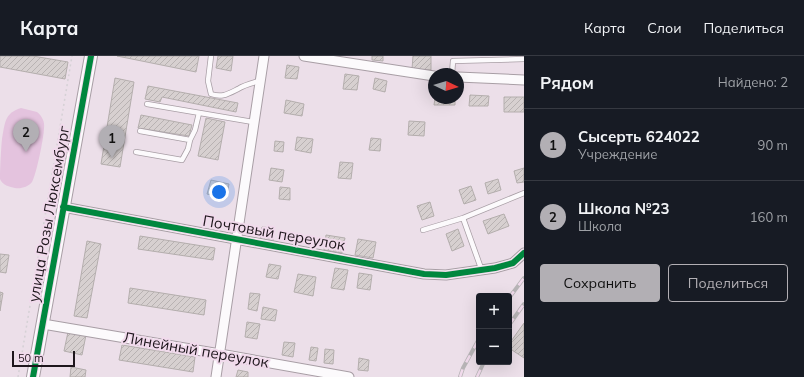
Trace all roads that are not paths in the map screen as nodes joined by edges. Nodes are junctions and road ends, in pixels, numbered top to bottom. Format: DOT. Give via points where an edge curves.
graph roads {
  1 [pos="91,56"];
  2 [pos="211,56"];
  3 [pos="264,56"];
  4 [pos="304,56"];
  5 [pos="524,59"];
  6 [pos="452,68"];
  7 [pos="428,75"];
  8 [pos="464,77"];
  9 [pos="524,80"];
  10 [pos="259,81"];
  11 [pos="147,104"];
  12 [pos="199,113"];
  13 [pos="253,122"];
  14 [pos="140,131"];
  15 [pos="190,140"];
  16 [pos="136,152"];
  17 [pos="524,193"];
  18 [pos="63,207"];
  19 [pos="463,218"];
  20 [pos="423,230"];
  21 [pos="236,240"];
  22 [pos="524,253"];
  23 [pos="482,271"];
  24 [pos="43,324"];
  25 [pos="220,354"];
  26 [pos="33,377"];
  27 [pos="216,377"];
  28 [pos="349,377"];
  1 -- 18 [label="street, улица Розы Люксембург"];
  2 -- 10 [label="lane" via="208,81 211,94 222,96"];
  3 -- 10 [label="street"];
  4 -- 7 [label="street"];
  5 -- 6 [label="lane" via="453,61"];
  8 -- 9 [label="street"];
  10 -- 13 [label="street"];
  11 -- 12 [label="lane"];
  12 -- 13 [label="lane"];
  12 -- 15 [label="lane"];
  13 -- 21 [label="street"];
  14 -- 15 [label="lane"];
  15 -- 16 [label="lane" via="182,160"];
  17 -- 19 [label="lane"];
  18 -- 21 [label="street, Почтовый переулок"];
  18 -- 24 [label="street, улица Розы Люксембург"];
  19 -- 20 [label="lane"];
  19 -- 23 [label="lane"];
  21 -- 23 [label="street, Почтовый переулок" via="424,274 446,275"];
  21 -- 25 [label="street"];
  22 -- 23 [label="street, Почтовый переулок" via="513,263"];
  24 -- 25 [label="street, Линейный переулок"];
  24 -- 26 [label="street, улица Розы Люксембург"];
  25 -- 27 [label="street"];
  25 -- 28 [label="street, Линейный переулок"];
}
